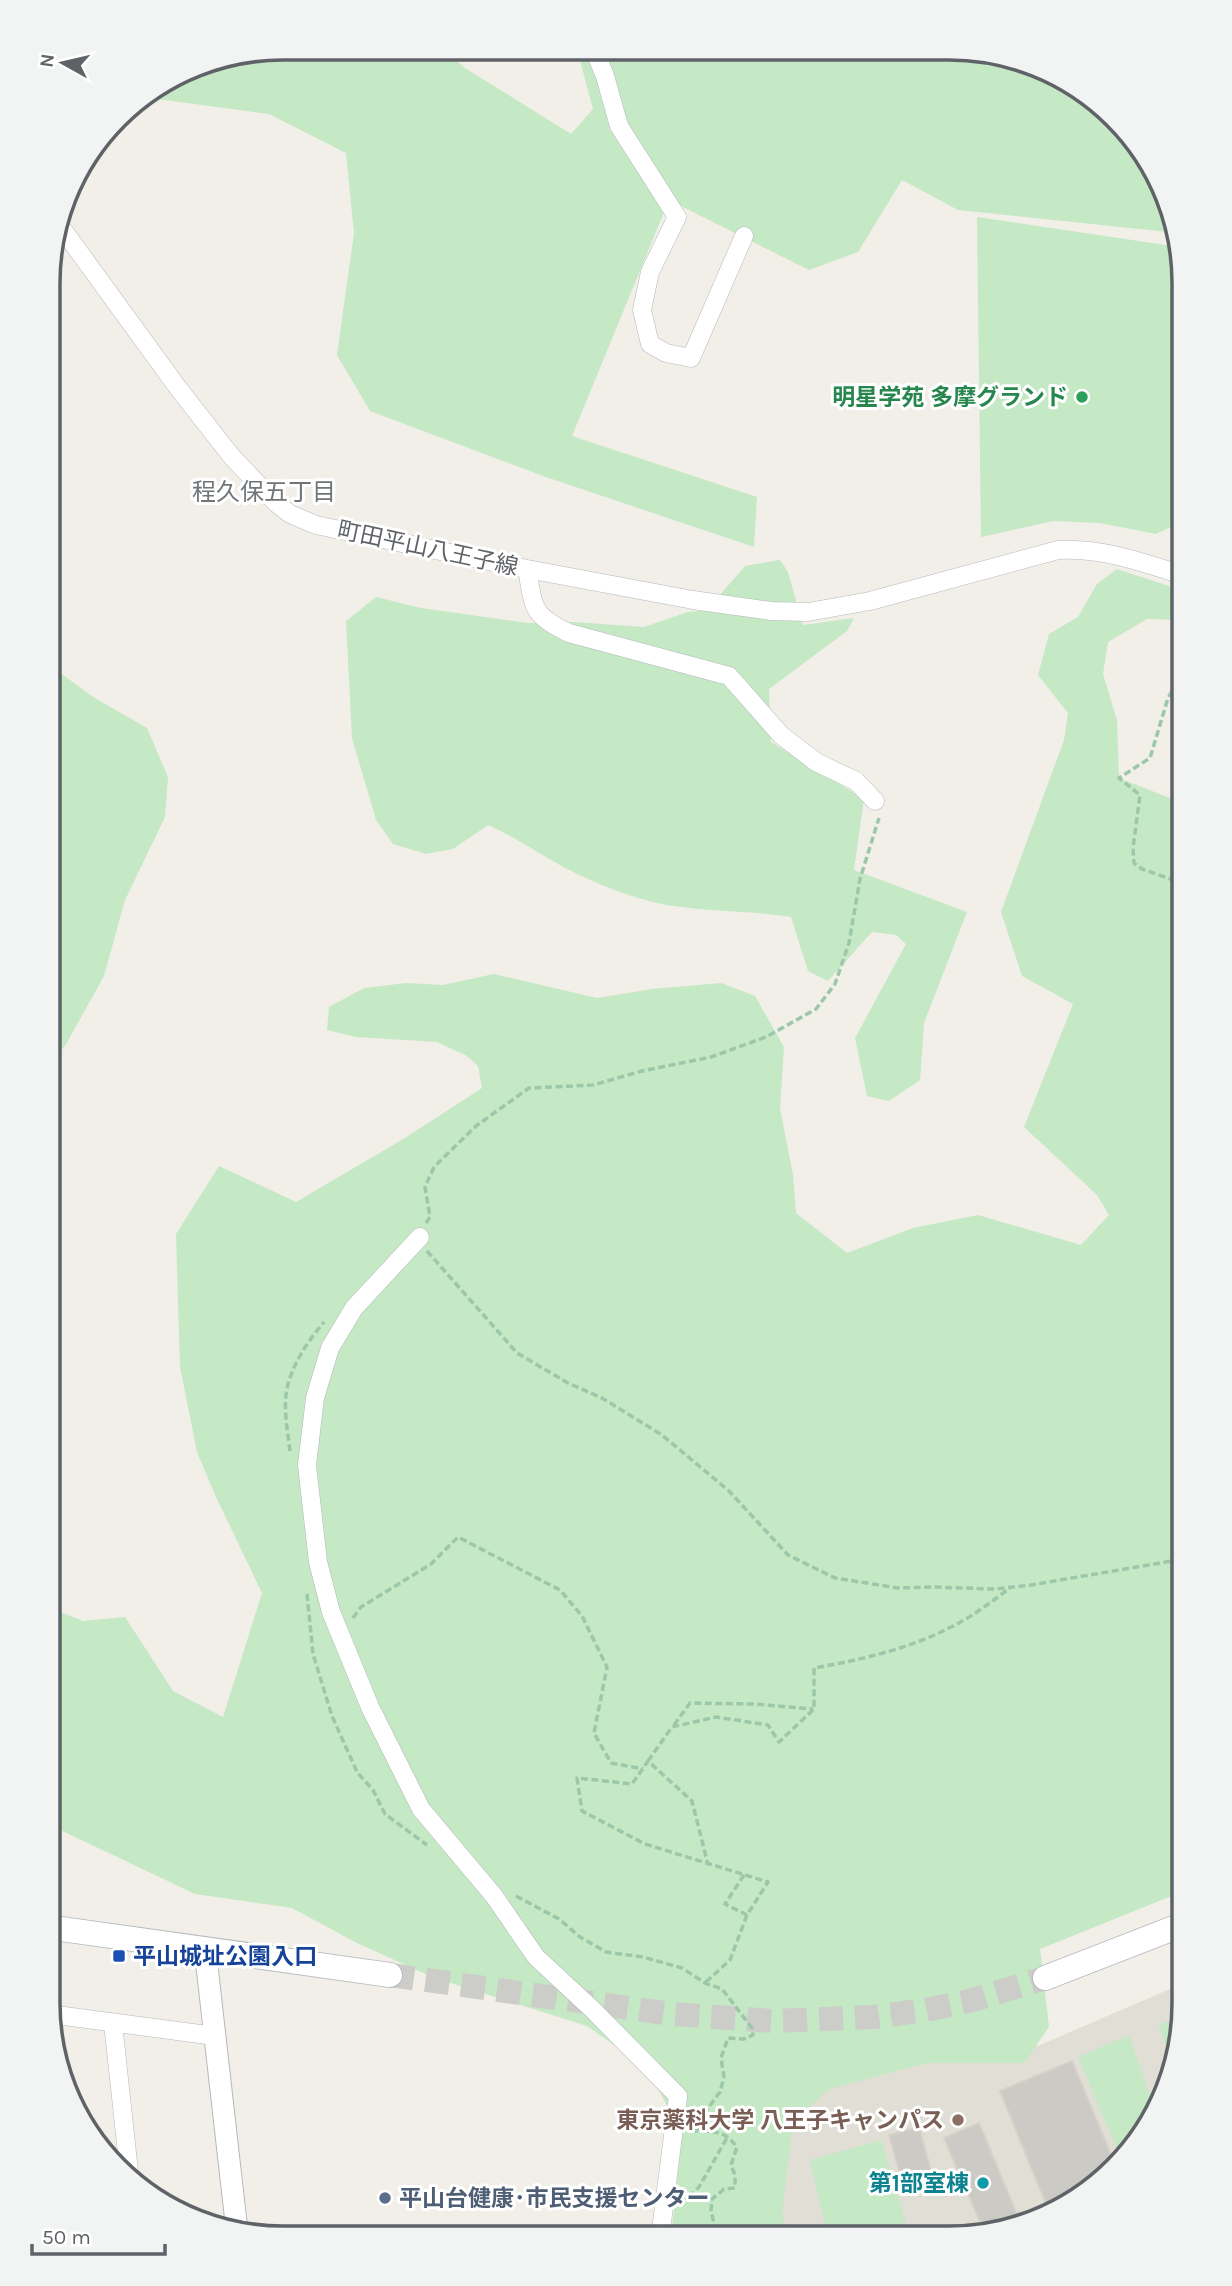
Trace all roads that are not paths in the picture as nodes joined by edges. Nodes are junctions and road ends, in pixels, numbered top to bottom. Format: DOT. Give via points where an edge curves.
graph roads {
  1 [pos="598,59"];
  2 [pos="65,233"];
  3 [pos="744,236"];
  4 [pos="527,569"];
  5 [pos="1172,572"];
  6 [pos="874,801"];
  7 [pos="420,1237"];
  8 [pos="59,1929"];
  9 [pos="1172,1929"];
  10 [pos="205,1949"];
  11 [pos="390,1975"];
  12 [pos="1045,1978"];
  13 [pos="60,2016"];
  14 [pos="113,2023"];
  15 [pos="215,2036"];
  16 [pos="128,2164"];
  17 [pos="236,2221"];
  18 [pos="663,2226"];
  1 -- 3 [label="street" via="619,127 677,217 650,272 642,310 650,344 691,358"];
  2 -- 4 [label="street, 町田平山八王子線" via="232,457 290,514 316,525"];
  4 -- 5 [label="street, 町田平山八王子線" via="693,600 808,612 870,601 1058,550 1112,553"];
  4 -- 6 [label="street" via="540,617 569,633 729,676 781,735 816,762 856,782"];
  7 -- 18 [label="street" via="354,1308 330,1348 315,1398 307,1465 318,1562 331,1612 370,1707 421,1809 494,1896 536,1957 678,2096"];
  8 -- 10 [label="main road"];
  9 -- 12 [label="main road"];
  10 -- 11 [label="main road"];
  10 -- 15 [label="street"];
  13 -- 14 [label="street"];
  14 -- 15 [label="street"];
  14 -- 16 [label="street"];
  15 -- 17 [label="street"];
}
